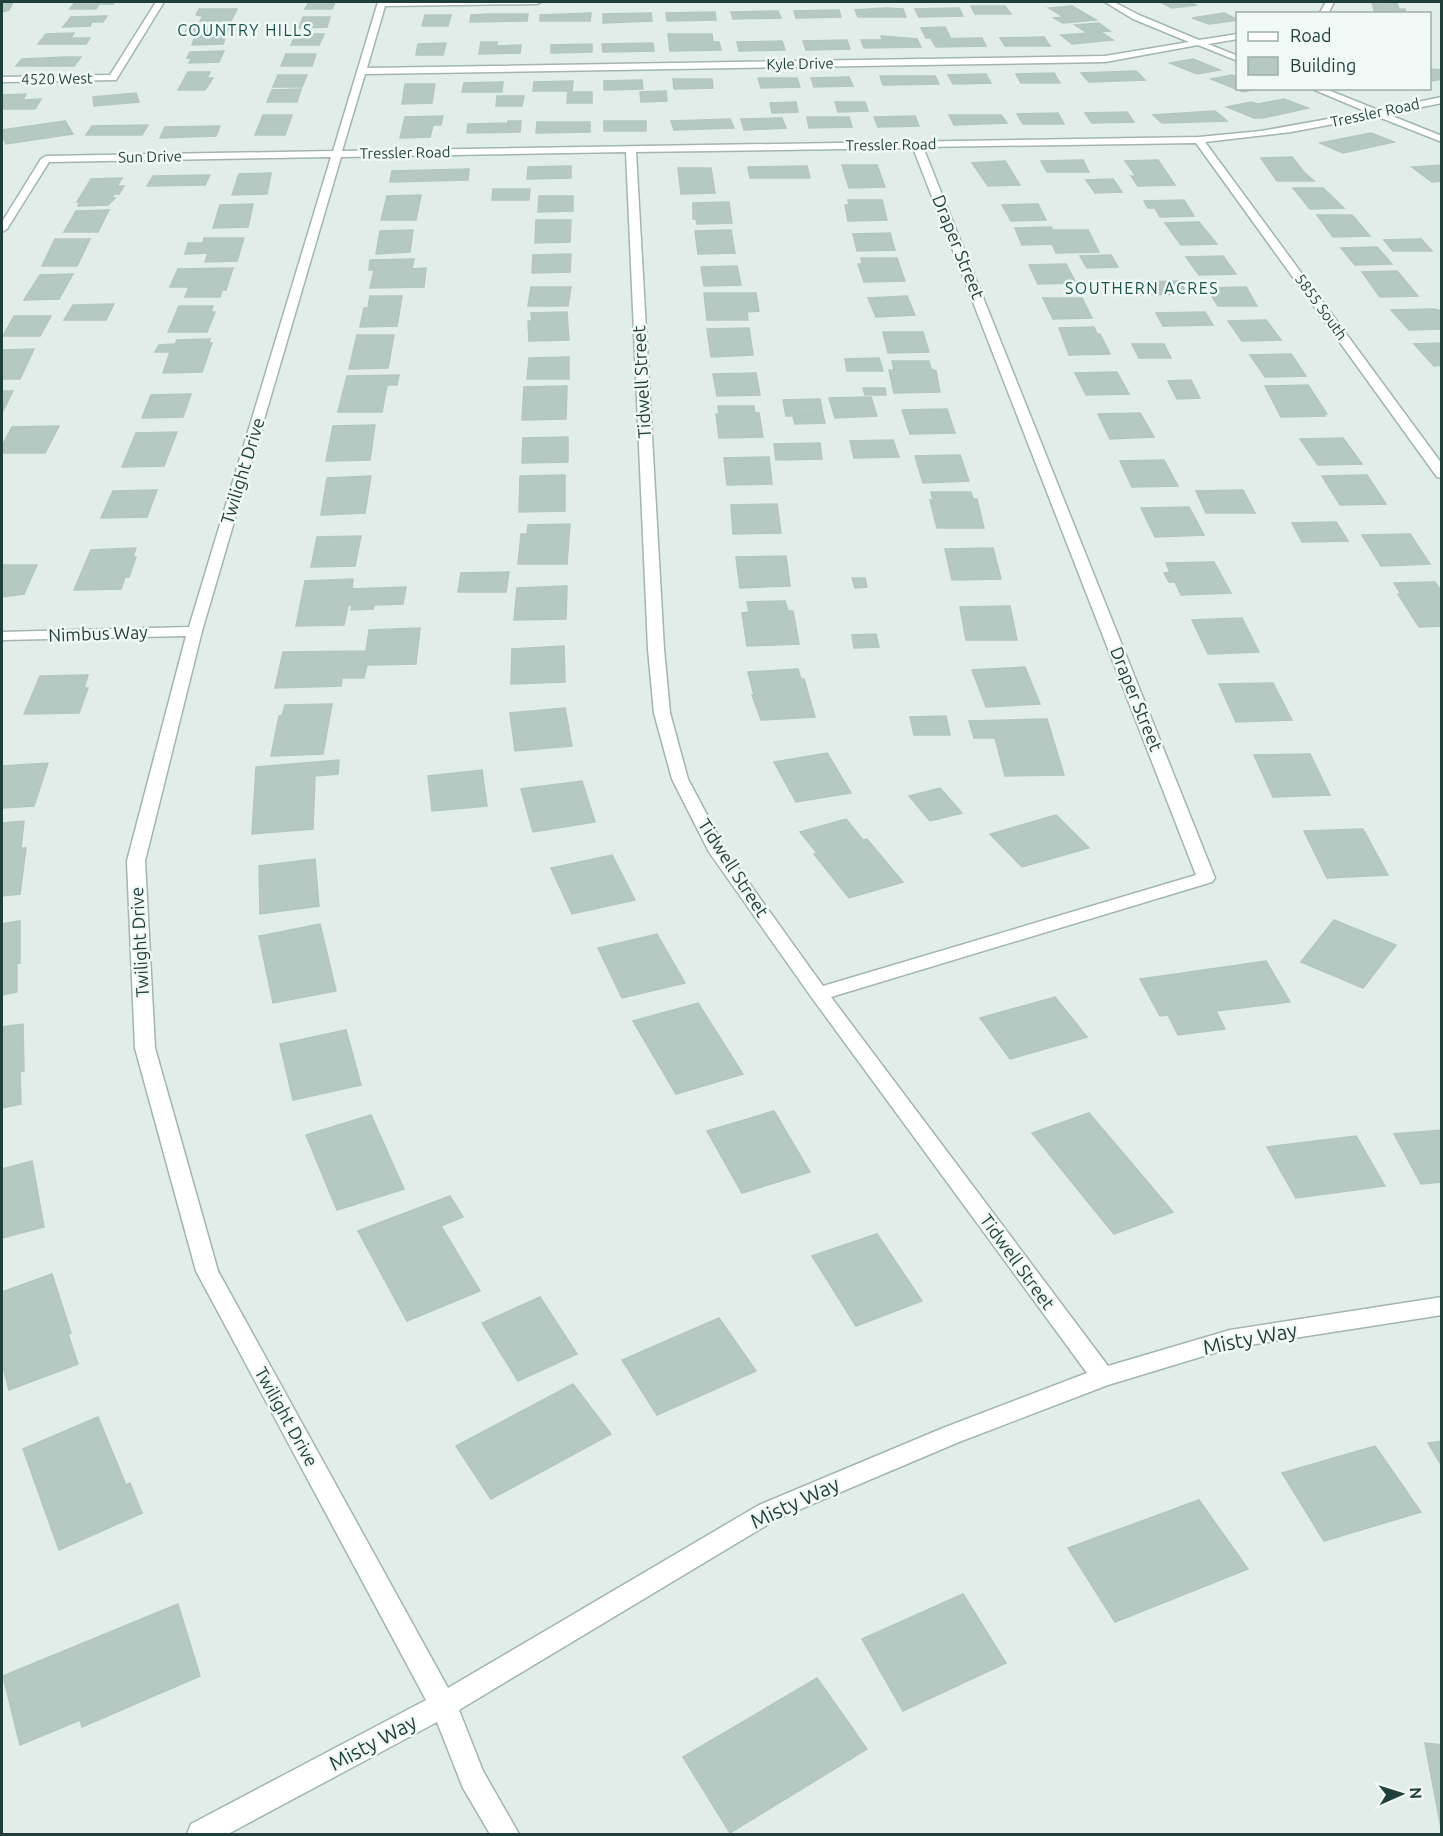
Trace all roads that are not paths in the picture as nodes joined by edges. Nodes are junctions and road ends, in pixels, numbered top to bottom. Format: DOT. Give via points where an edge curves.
graph roads {
  1 [pos="160,2"];
  2 [pos="537,2"];
  3 [pos="1109,2"];
  4 [pos="381,3"];
  5 [pos="1236,36"];
  6 [pos="1195,42"];
  7 [pos="1236,58"];
  8 [pos="361,71"];
  9 [pos="2,80"];
  10 [pos="1319,90"];
  11 [pos="1442,99"];
  12 [pos="1376,112"];
  13 [pos="1442,139"];
  14 [pos="1199,140"];
  15 [pos="917,145"];
  16 [pos="631,149"];
  17 [pos="337,154"];
  18 [pos="2,229"];
  19 [pos="1442,474"];
  20 [pos="195,631"];
  21 [pos="2,636"];
  22 [pos="819,994"];
  23 [pos="1442,1306"];
  24 [pos="1103,1377"];
  25 [pos="443,1705"];
  26 [pos="201,1834"];
  27 [pos="505,1834"];
  1 -- 9 [label="street, 4520 West" via="113,78"];
  2 -- 4 [label="street"];
  3 -- 6 [label="street"];
  4 -- 8 [label="street, Twilight Drive"];
  5 -- 6 [label="street, Kyle Drive"];
  6 -- 7 [label="street"];
  6 -- 8 [label="street, Kyle Drive" via="1105,59"];
  8 -- 17 [label="street, Twilight Drive"];
  10 -- 12 [label="street"];
  11 -- 12 [label="street, Tressler Road"];
  12 -- 13 [label="street"];
  12 -- 14 [label="street, Tressler Road" via="1290,132"];
  14 -- 15 [label="street, Tressler Road"];
  14 -- 19 [label="street, 5855 South"];
  15 -- 16 [label="street, Tressler Road"];
  15 -- 22 [label="street, Draper Street" via="1206,878"];
  16 -- 17 [label="street, Tressler Road"];
  16 -- 22 [label="street, Tidwell Street" via="662,712 680,779 718,852"];
  17 -- 18 [label="street, Sun Drive" via="46,159"];
  17 -- 20 [label="street, Twilight Drive"];
  20 -- 21 [label="street, Nimbus Way"];
  20 -- 25 [label="street, Twilight Drive" via="136,861 145,1048 207,1271"];
  22 -- 24 [label="street, Tidwell Street"];
  23 -- 24 [label="street, Misty Way" via="1230,1340"];
  24 -- 25 [label="street, Misty Way" via="951,1435 768,1512"];
  25 -- 26 [label="street, Misty Way"];
  25 -- 27 [label="street, Twilight Drive" via="473,1779"];
}
